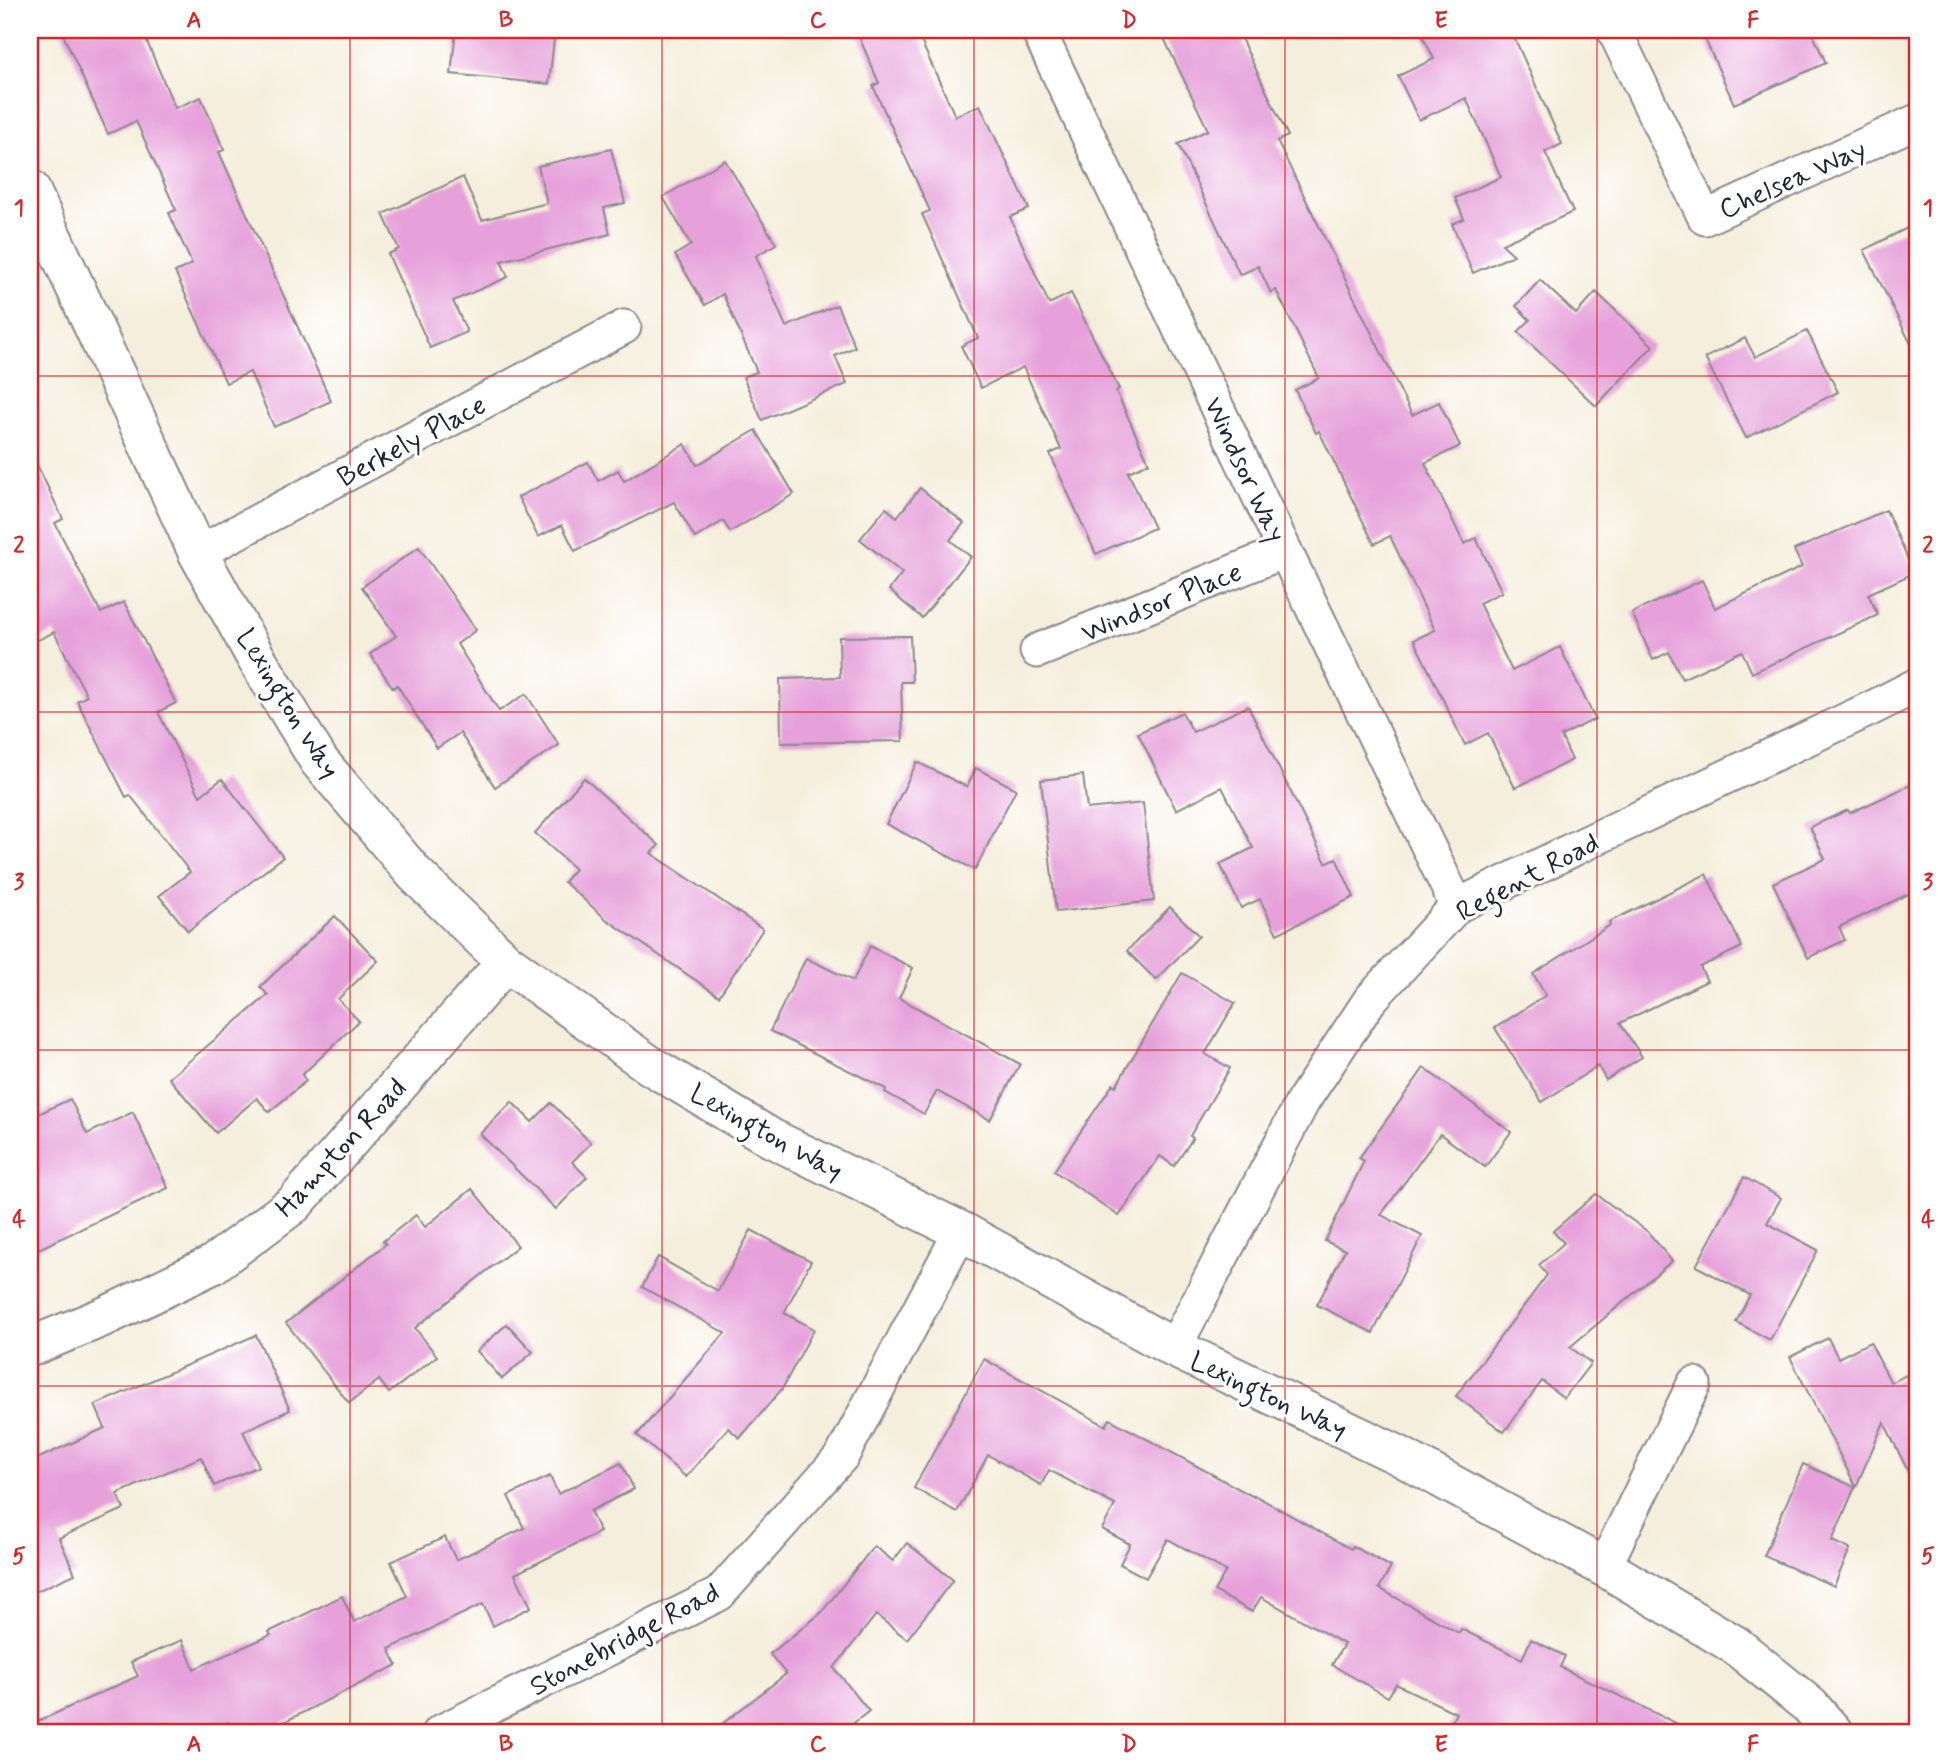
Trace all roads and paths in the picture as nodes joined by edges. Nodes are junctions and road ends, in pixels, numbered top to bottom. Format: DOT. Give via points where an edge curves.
graph roads {
  1 [pos="1038,30"];
  2 [pos="1614,30"];
  3 [pos="1917,121"];
  4 [pos="30,189"];
  5 [pos="624,327"];
  6 [pos="1285,551"];
  7 [pos="198,553"];
  8 [pos="1037,651"];
  9 [pos="1917,685"];
  10 [pos="1458,906"];
  11 [pos="506,962"];
  12 [pos="961,1231"];
  13 [pos="30,1347"];
  14 [pos="1174,1348"];
  15 [pos="1694,1384"];
  16 [pos="1604,1567"];
  17 [pos="440,1732"];
  18 [pos="1833,1732"];
  1 -- 6 [label="street, Windsor Way"];
  2 -- 3 [label="street, Chelsea Way" via="1705,218"];
  4 -- 7 [label="street, Lexington Way"];
  5 -- 7 [label="street, Berkely Place"];
  6 -- 8 [label="street, Windsor Place"];
  6 -- 10 [label="street, Windsor Way"];
  7 -- 11 [label="street, Lexington Way" via="319,761 415,874"];
  9 -- 10 [label="street, Regent Road"];
  10 -- 14 [label="street, Regent Road" via="1370,1000 1303,1101"];
  11 -- 12 [label="street, Lexington Way" via="651,1066 771,1138"];
  11 -- 13 [label="street, Hampton Road" via="294,1204 212,1265"];
  12 -- 14 [label="street, Lexington Way"];
  12 -- 17 [label="street, Stonebridge Road" via="842,1456 719,1594"];
  14 -- 16 [label="street, Lexington Way" via="1398,1455"];
  15 -- 16 [label="street"];
  16 -- 18 [label="street, Lexington Way" via="1735,1645 1810,1706"];
}
